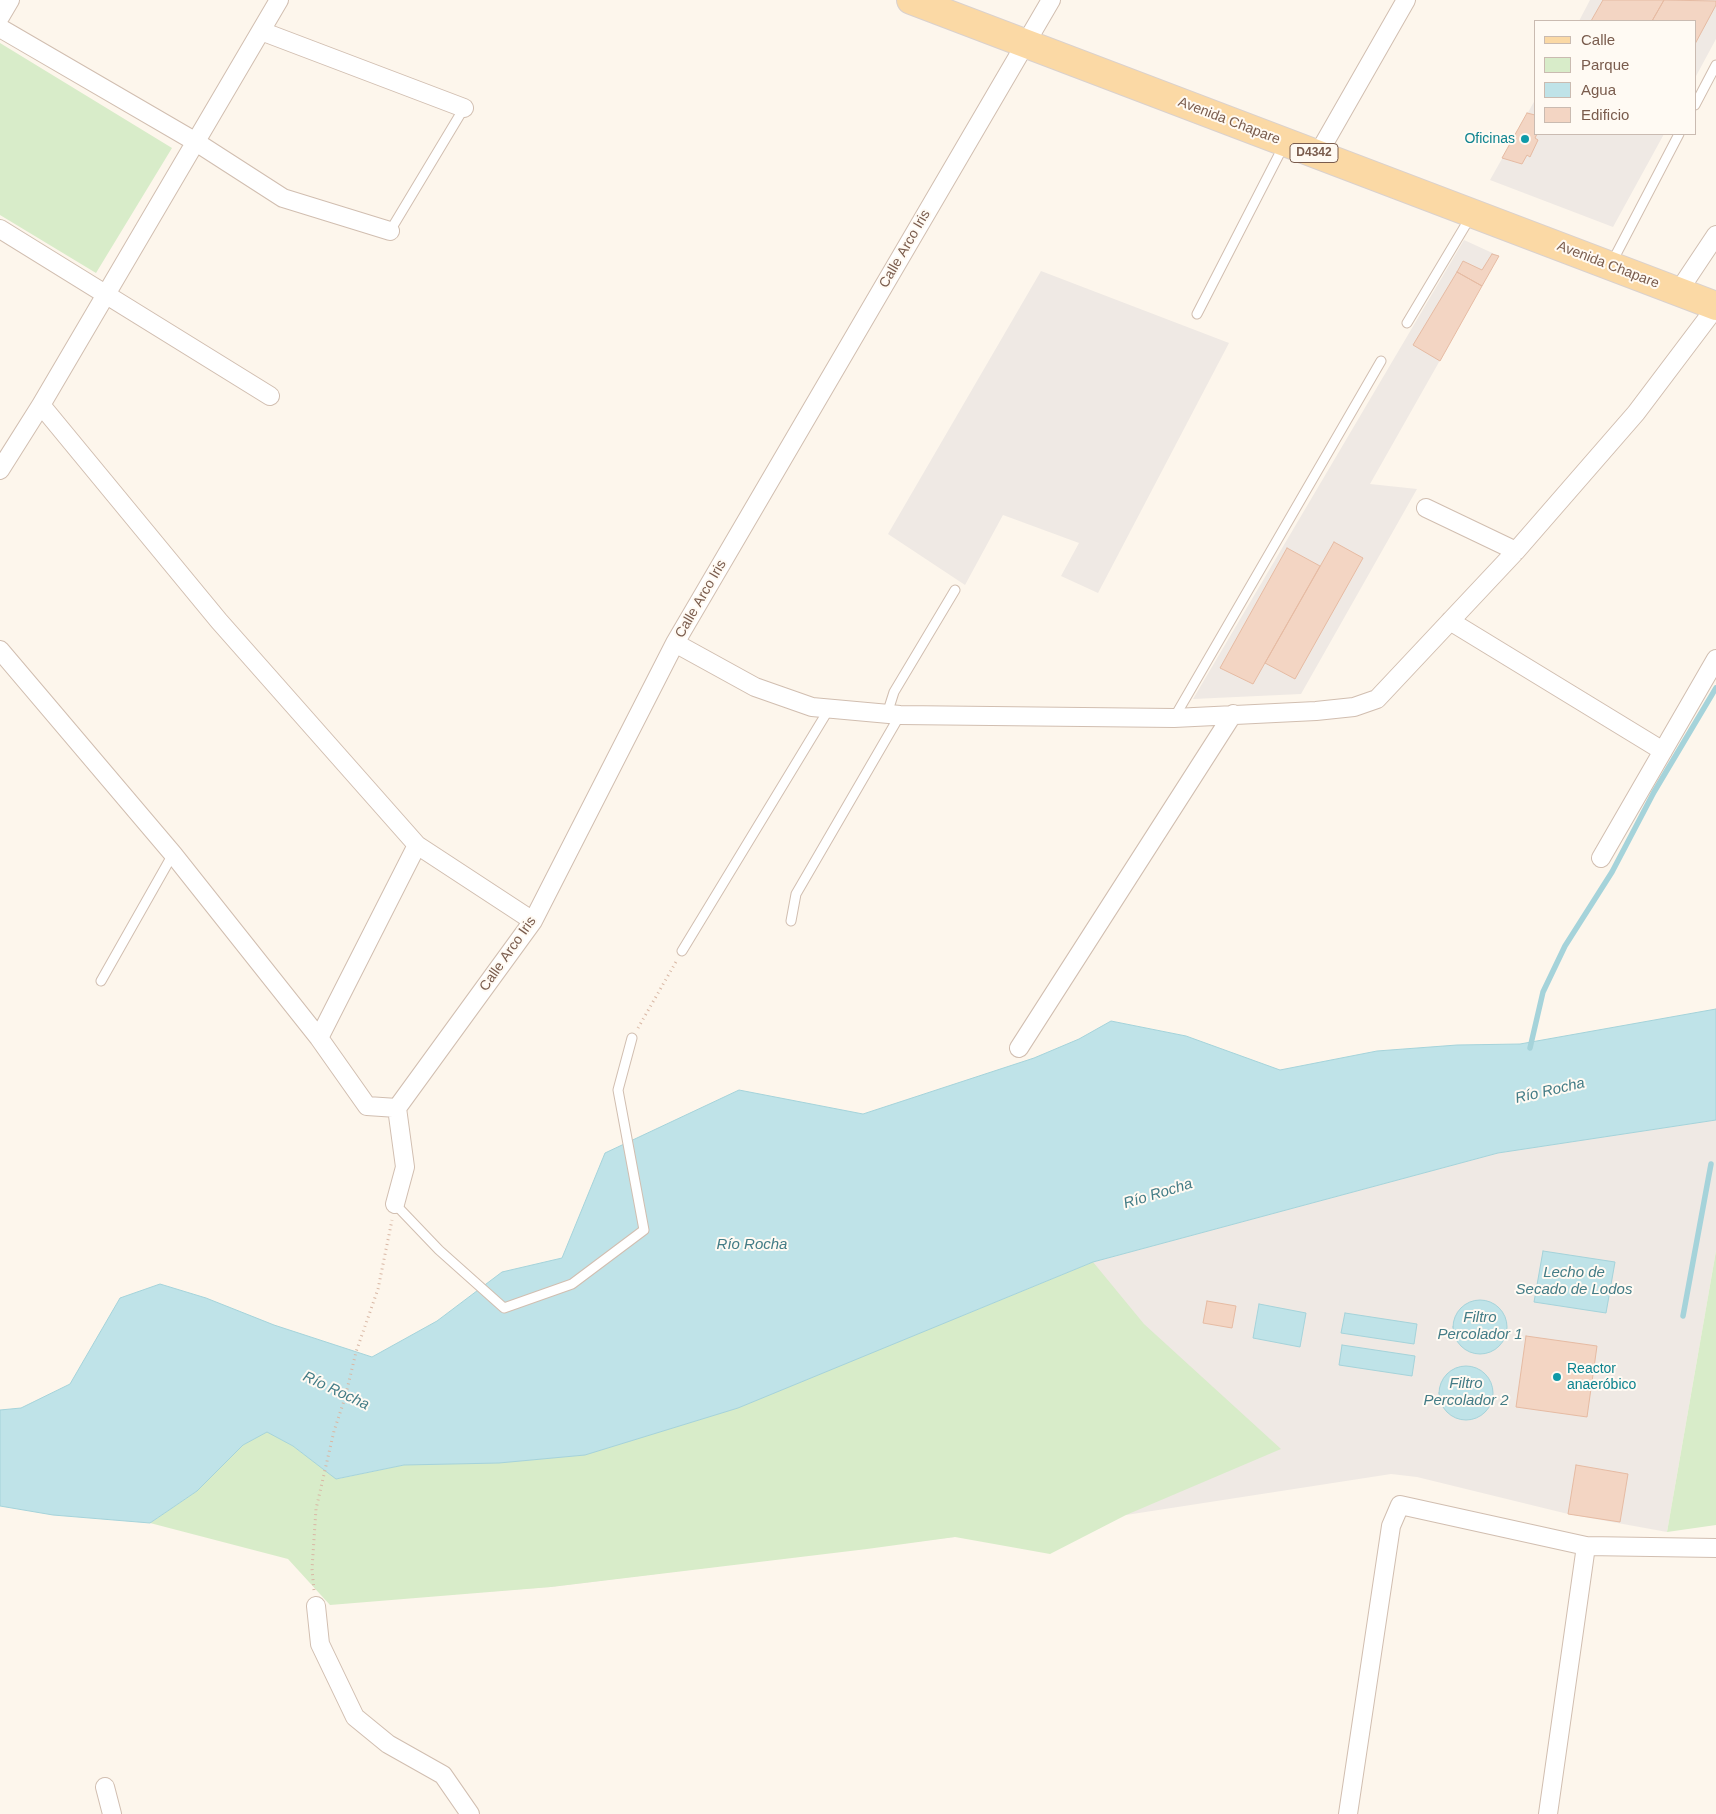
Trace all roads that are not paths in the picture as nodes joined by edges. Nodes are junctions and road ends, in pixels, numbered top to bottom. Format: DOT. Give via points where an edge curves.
graph roads {
  1 [pos="10,0"];
  2 [pos="279,0"];
  3 [pos="911,0"];
  4 [pos="1051,0"];
  5 [pos="1406,0"];
  6 [pos="0,17"];
  7 [pos="0,28"];
  8 [pos="262,31"];
  9 [pos="1026,44"];
  10 [pos="1716,65"];
  11 [pos="1696,103"];
  12 [pos="464,108"];
  13 [pos="1678,135"];
  14 [pos="196,142"];
  15 [pos="1285,142"];
  16 [pos="1318,154"];
  17 [pos="1472,214"];
  18 [pos="0,229"];
  19 [pos="390,232"];
  20 [pos="1716,235"];
  21 [pos="1610,266"];
  22 [pos="1678,292"];
  23 [pos="106,294"];
  24 [pos="1716,306"];
  25 [pos="1196,314"];
  26 [pos="1407,323"];
  27 [pos="1381,361"];
  28 [pos="270,396"];
  29 [pos="41,405"];
  30 [pos="0,470"];
  31 [pos="1426,508"];
  32 [pos="1516,551"];
  33 [pos="955,590"];
  34 [pos="1450,621"];
  35 [pos="675,643"];
  36 [pos="0,650"];
  37 [pos="1716,659"];
  38 [pos="829,709"];
  39 [pos="1233,714"];
  40 [pos="893,715"];
  41 [pos="1174,718"];
  42 [pos="1663,751"];
  43 [pos="417,845"];
  44 [pos="173,854"];
  45 [pos="1601,858"];
  46 [pos="533,921"];
  47 [pos="791,921"];
  48 [pos="682,951"];
  49 [pos="101,981"];
  50 [pos="319,1038"];
  51 [pos="632,1038"];
  52 [pos="1019,1048"];
  53 [pos="397,1108"];
  54 [pos="395,1204"];
  55 [pos="1586,1546"];
  56 [pos="1716,1548"];
  57 [pos="316,1606"];
  58 [pos="105,1787"];
  59 [pos="112,1814"];
  60 [pos="470,1814"];
  61 [pos="1348,1814"];
  62 [pos="1548,1814"];
  1 -- 6 [label="street"];
  2 -- 8 [label="street"];
  3 -- 9 [label="main road, Avenida Chapare / D4342"];
  4 -- 9 [label="street, Calle Arco Iris"];
  5 -- 16 [label="street"];
  7 -- 14 [label="street"];
  8 -- 12 [label="street"];
  8 -- 14 [label="street"];
  9 -- 15 [label="main road, Avenida Chapare / D4342"];
  9 -- 35 [label="street, Calle Arco Iris"];
  10 -- 11 [label="lane"];
  12 -- 19 [label="lane"];
  13 -- 21 [label="lane"];
  14 -- 19 [label="street" via="283,198"];
  14 -- 23 [label="street"];
  15 -- 16 [label="main road, Avenida Chapare / D4342"];
  15 -- 25 [label="lane"];
  16 -- 17 [label="main road, Avenida Chapare / D4342"];
  17 -- 21 [label="main road, Avenida Chapare / D4342"];
  17 -- 26 [label="lane"];
  18 -- 23 [label="street"];
  20 -- 22 [label="street"];
  21 -- 22 [label="main road, Avenida Chapare / D4342"];
  22 -- 24 [label="main road, Avenida Chapare / D4342"];
  23 -- 28 [label="street"];
  23 -- 29 [label="street"];
  24 -- 32 [label="street" via="1636,413"];
  27 -- 41 [label="lane"];
  29 -- 30 [label="street"];
  29 -- 43 [label="street" via="219,621"];
  31 -- 32 [label="street"];
  32 -- 34 [label="street"];
  33 -- 40 [label="lane" via="894,692"];
  34 -- 39 [label="street" via="1377,699 1335,709"];
  34 -- 42 [label="street"];
  35 -- 38 [label="street" via="755,687 812,707"];
  35 -- 46 [label="street, Calle Arco Iris"];
  36 -- 44 [label="street"];
  37 -- 42 [label="street"];
  38 -- 40 [label="street"];
  38 -- 48 [label="lane"];
  39 -- 41 [label="street"];
  39 -- 52 [label="street"];
  40 -- 41 [label="street"];
  40 -- 47 [label="lane" via="796,894"];
  42 -- 45 [label="street"];
  43 -- 46 [label="street"];
  43 -- 50 [label="street"];
  44 -- 49 [label="lane"];
  44 -- 50 [label="street"];
  46 -- 53 [label="street, Calle Arco Iris"];
  50 -- 53 [label="street" via="367,1106"];
  51 -- 54 [label="lane" via="618,1090 644,1230 572,1284 504,1308 439,1250"];
  53 -- 54 [label="street" via="406,1167"];
  55 -- 56 [label="street"];
  55 -- 61 [label="street" via="1400,1504 1391,1526"];
  55 -- 62 [label="street"];
  57 -- 60 [label="street" via="320,1644 356,1717 388,1744 443,1776"];
  58 -- 59 [label="street"];
}
